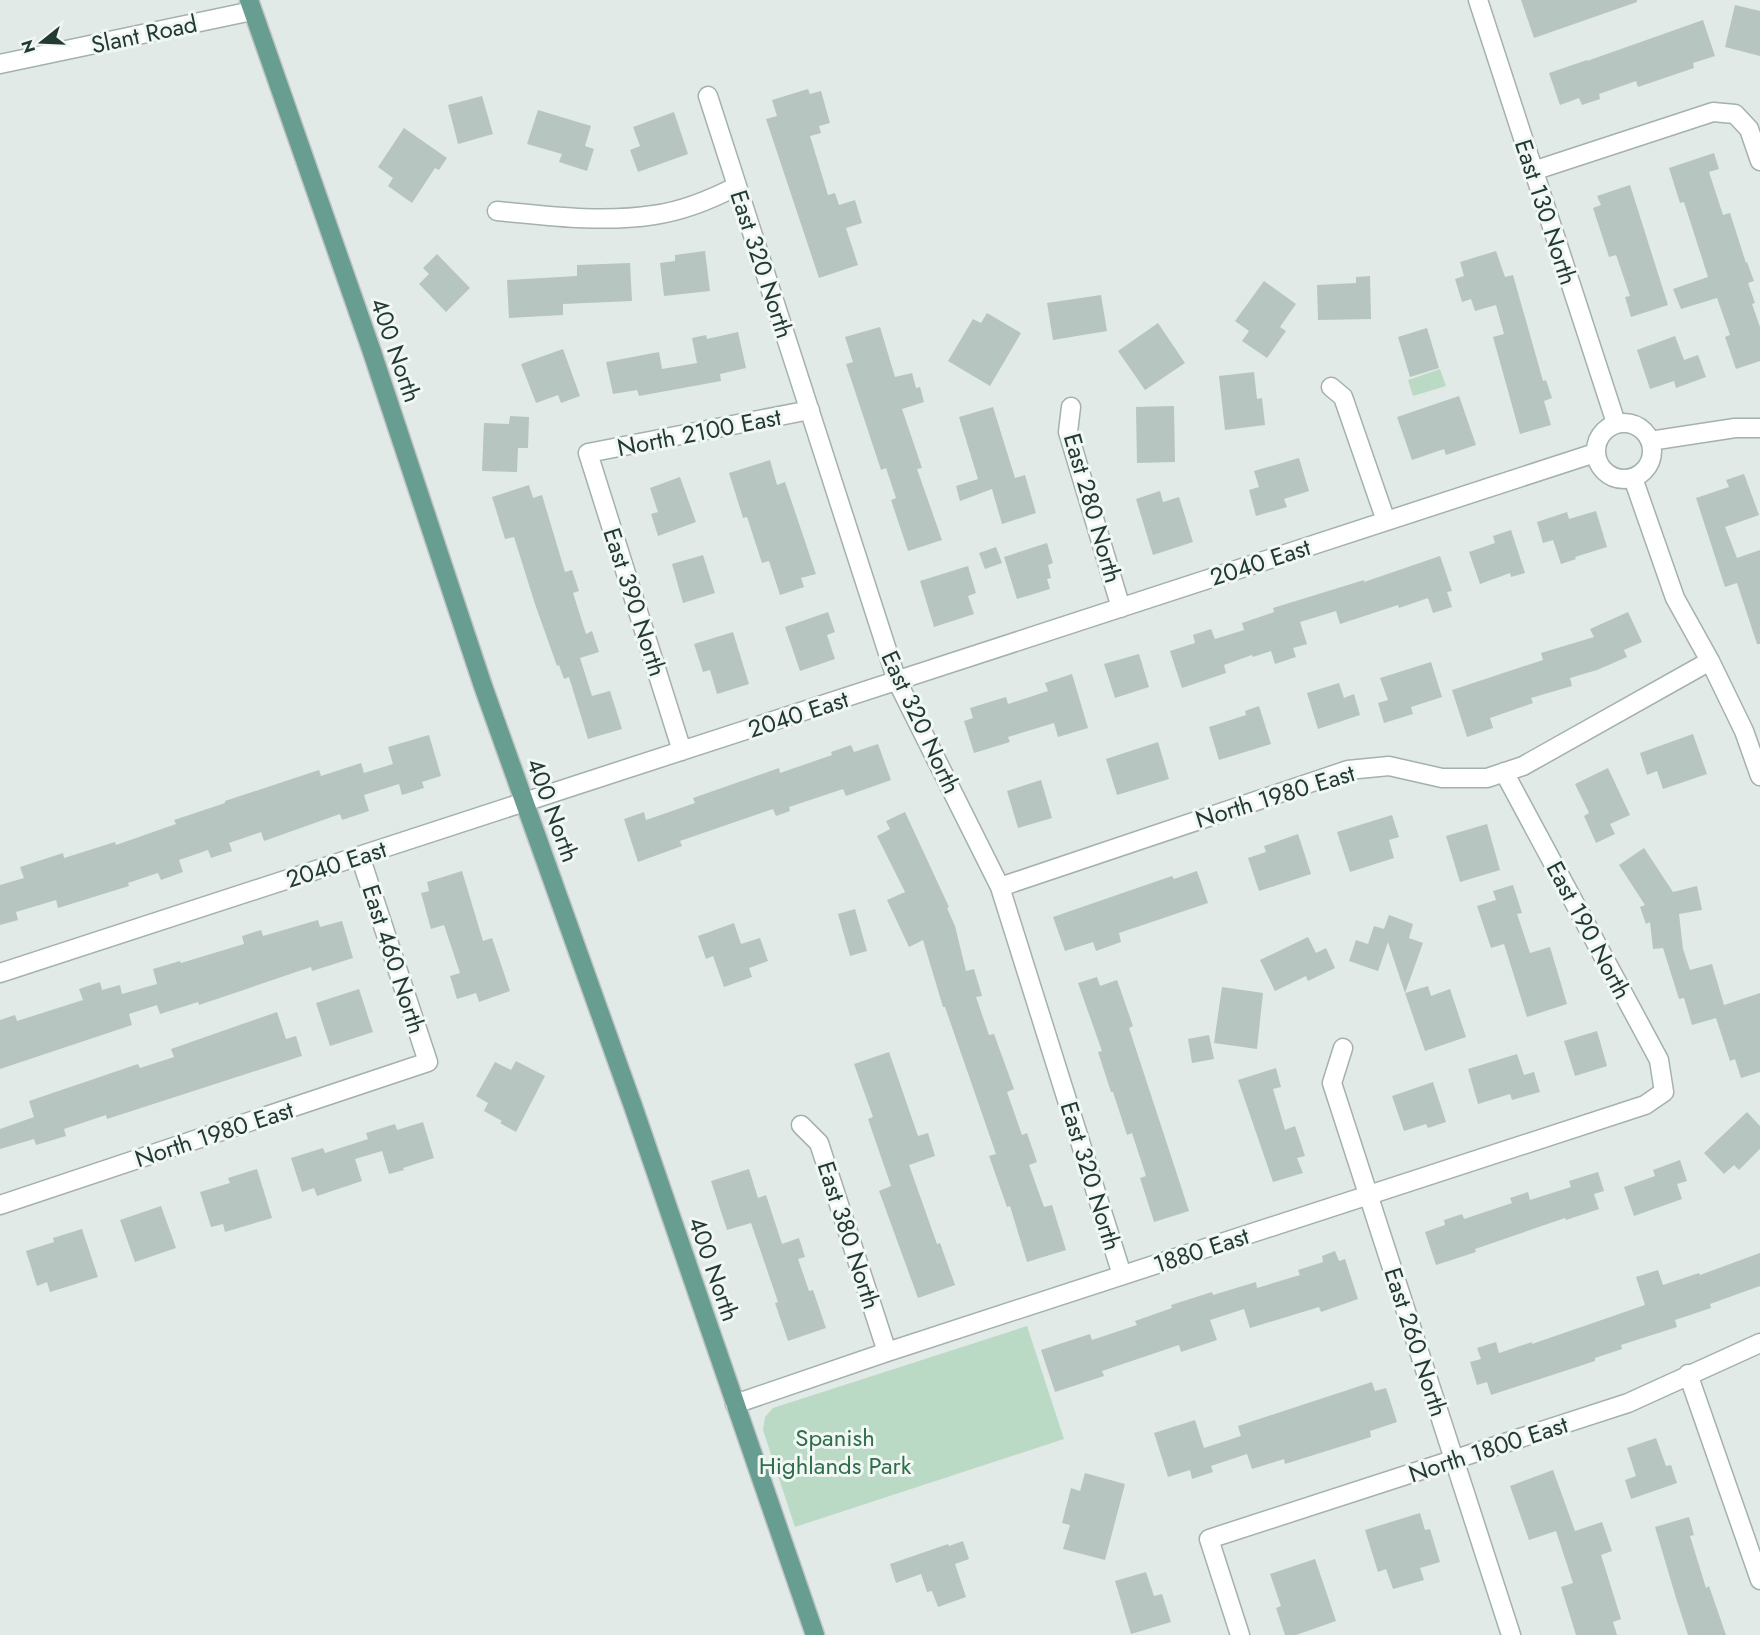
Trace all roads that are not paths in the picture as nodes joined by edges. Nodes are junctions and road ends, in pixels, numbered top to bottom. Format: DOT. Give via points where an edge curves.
graph roads {
  1 [pos="1478,0"];
  2 [pos="251,5"];
  3 [pos="0,64"];
  4 [pos="708,96"];
  5 [pos="1760,161"];
  6 [pos="1533,171"];
  7 [pos="737,186"];
  8 [pos="497,211"];
  9 [pos="1331,387"];
  10 [pos="1071,407"];
  11 [pos="810,410"];
  12 [pos="1616,423"];
  13 [pos="1760,428"];
  14 [pos="1650,441"];
  15 [pos="588,453"];
  16 [pos="1595,453"];
  17 [pos="1633,477"];
  18 [pos="1386,521"];
  19 [pos="1121,608"];
  20 [pos="1710,661"];
  21 [pos="897,681"];
  22 [pos="682,751"];
  23 [pos="1504,772"];
  24 [pos="1760,776"];
  25 [pos="526,802"];
  26 [pos="360,856"];
  27 [pos="1000,887"];
  28 [pos="0,973"];
  29 [pos="1343,1048"];
  30 [pos="428,1062"];
  31 [pos="1665,1092"];
  32 [pos="801,1125"];
  33 [pos="1368,1195"];
  34 [pos="0,1205"];
  35 [pos="1122,1275"];
  36 [pos="1760,1343"];
  37 [pos="887,1352"];
  38 [pos="1688,1374"];
  39 [pos="735,1404"];
  40 [pos="1454,1460"];
  41 [pos="1760,1580"];
  42 [pos="815,1635"];
  43 [pos="1240,1635"];
  44 [pos="1511,1635"];
  1 -- 6 [label="street, East 130 North"];
  2 -- 3 [label="street, Slant Road"];
  2 -- 25 [label="main road, 400 North"];
  4 -- 7 [label="street, East 320 North"];
  5 -- 6 [label="street" via="1749,129 1735,114 1713,112"];
  6 -- 12 [label="street, East 130 North"];
  7 -- 8 [label="street" via="709,200 657,215 614,219"];
  7 -- 11 [label="street, East 320 North"];
  9 -- 18 [label="street" via="1343,397"];
  10 -- 19 [label="street, East 280 North" via="1068,432"];
  11 -- 15 [label="street, North 2100 East"];
  11 -- 21 [label="street, East 320 North"];
  12 -- 14 [label="street" via="1633,423"];
  12 -- 16 [label="street" via="1598,438"];
  13 -- 14 [label="street"];
  14 -- 17 [label="street" via="1647,466"];
  15 -- 22 [label="street, East 390 North"];
  16 -- 17 [label="street" via="1608,475"];
  16 -- 18 [label="street, 2040 East"];
  17 -- 20 [label="street" via="1675,598"];
  18 -- 19 [label="street, 2040 East"];
  19 -- 21 [label="street, 2040 East"];
  20 -- 23 [label="street, North 1980 East" via="1523,766"];
  20 -- 24 [label="street" via="1744,731"];
  21 -- 22 [label="street, 2040 East"];
  21 -- 27 [label="street, East 320 North"];
  22 -- 25 [label="street, 2040 East"];
  23 -- 27 [label="street, North 1980 East" via="1486,778 1442,778 1389,766 1348,770"];
  23 -- 31 [label="street, East 190 North" via="1659,1060"];
  25 -- 26 [label="street, 2040 East"];
  25 -- 39 [label="main road, 400 North"];
  26 -- 28 [label="street, 2040 East"];
  26 -- 30 [label="street, East 460 North"];
  27 -- 35 [label="street, East 320 North"];
  29 -- 33 [label="street, East 260 North" via="1332,1083"];
  30 -- 34 [label="street, North 1980 East"];
  31 -- 33 [label="street, 1880 East" via="1645,1105"];
  32 -- 37 [label="street, East 380 North" via="819,1143"];
  33 -- 35 [label="street, 1880 East"];
  33 -- 40 [label="street, East 260 North"];
  35 -- 37 [label="street, 1880 East"];
  36 -- 38 [label="street, North 1800 East"];
  37 -- 39 [label="street, 1880 East"];
  38 -- 40 [label="street, North 1800 East" via="1628,1403"];
  38 -- 41 [label="street"];
  39 -- 42 [label="main road, 400 North"];
  40 -- 43 [label="street, North 1800 East" via="1209,1539"];
  40 -- 44 [label="street, East 260 North"];
}
